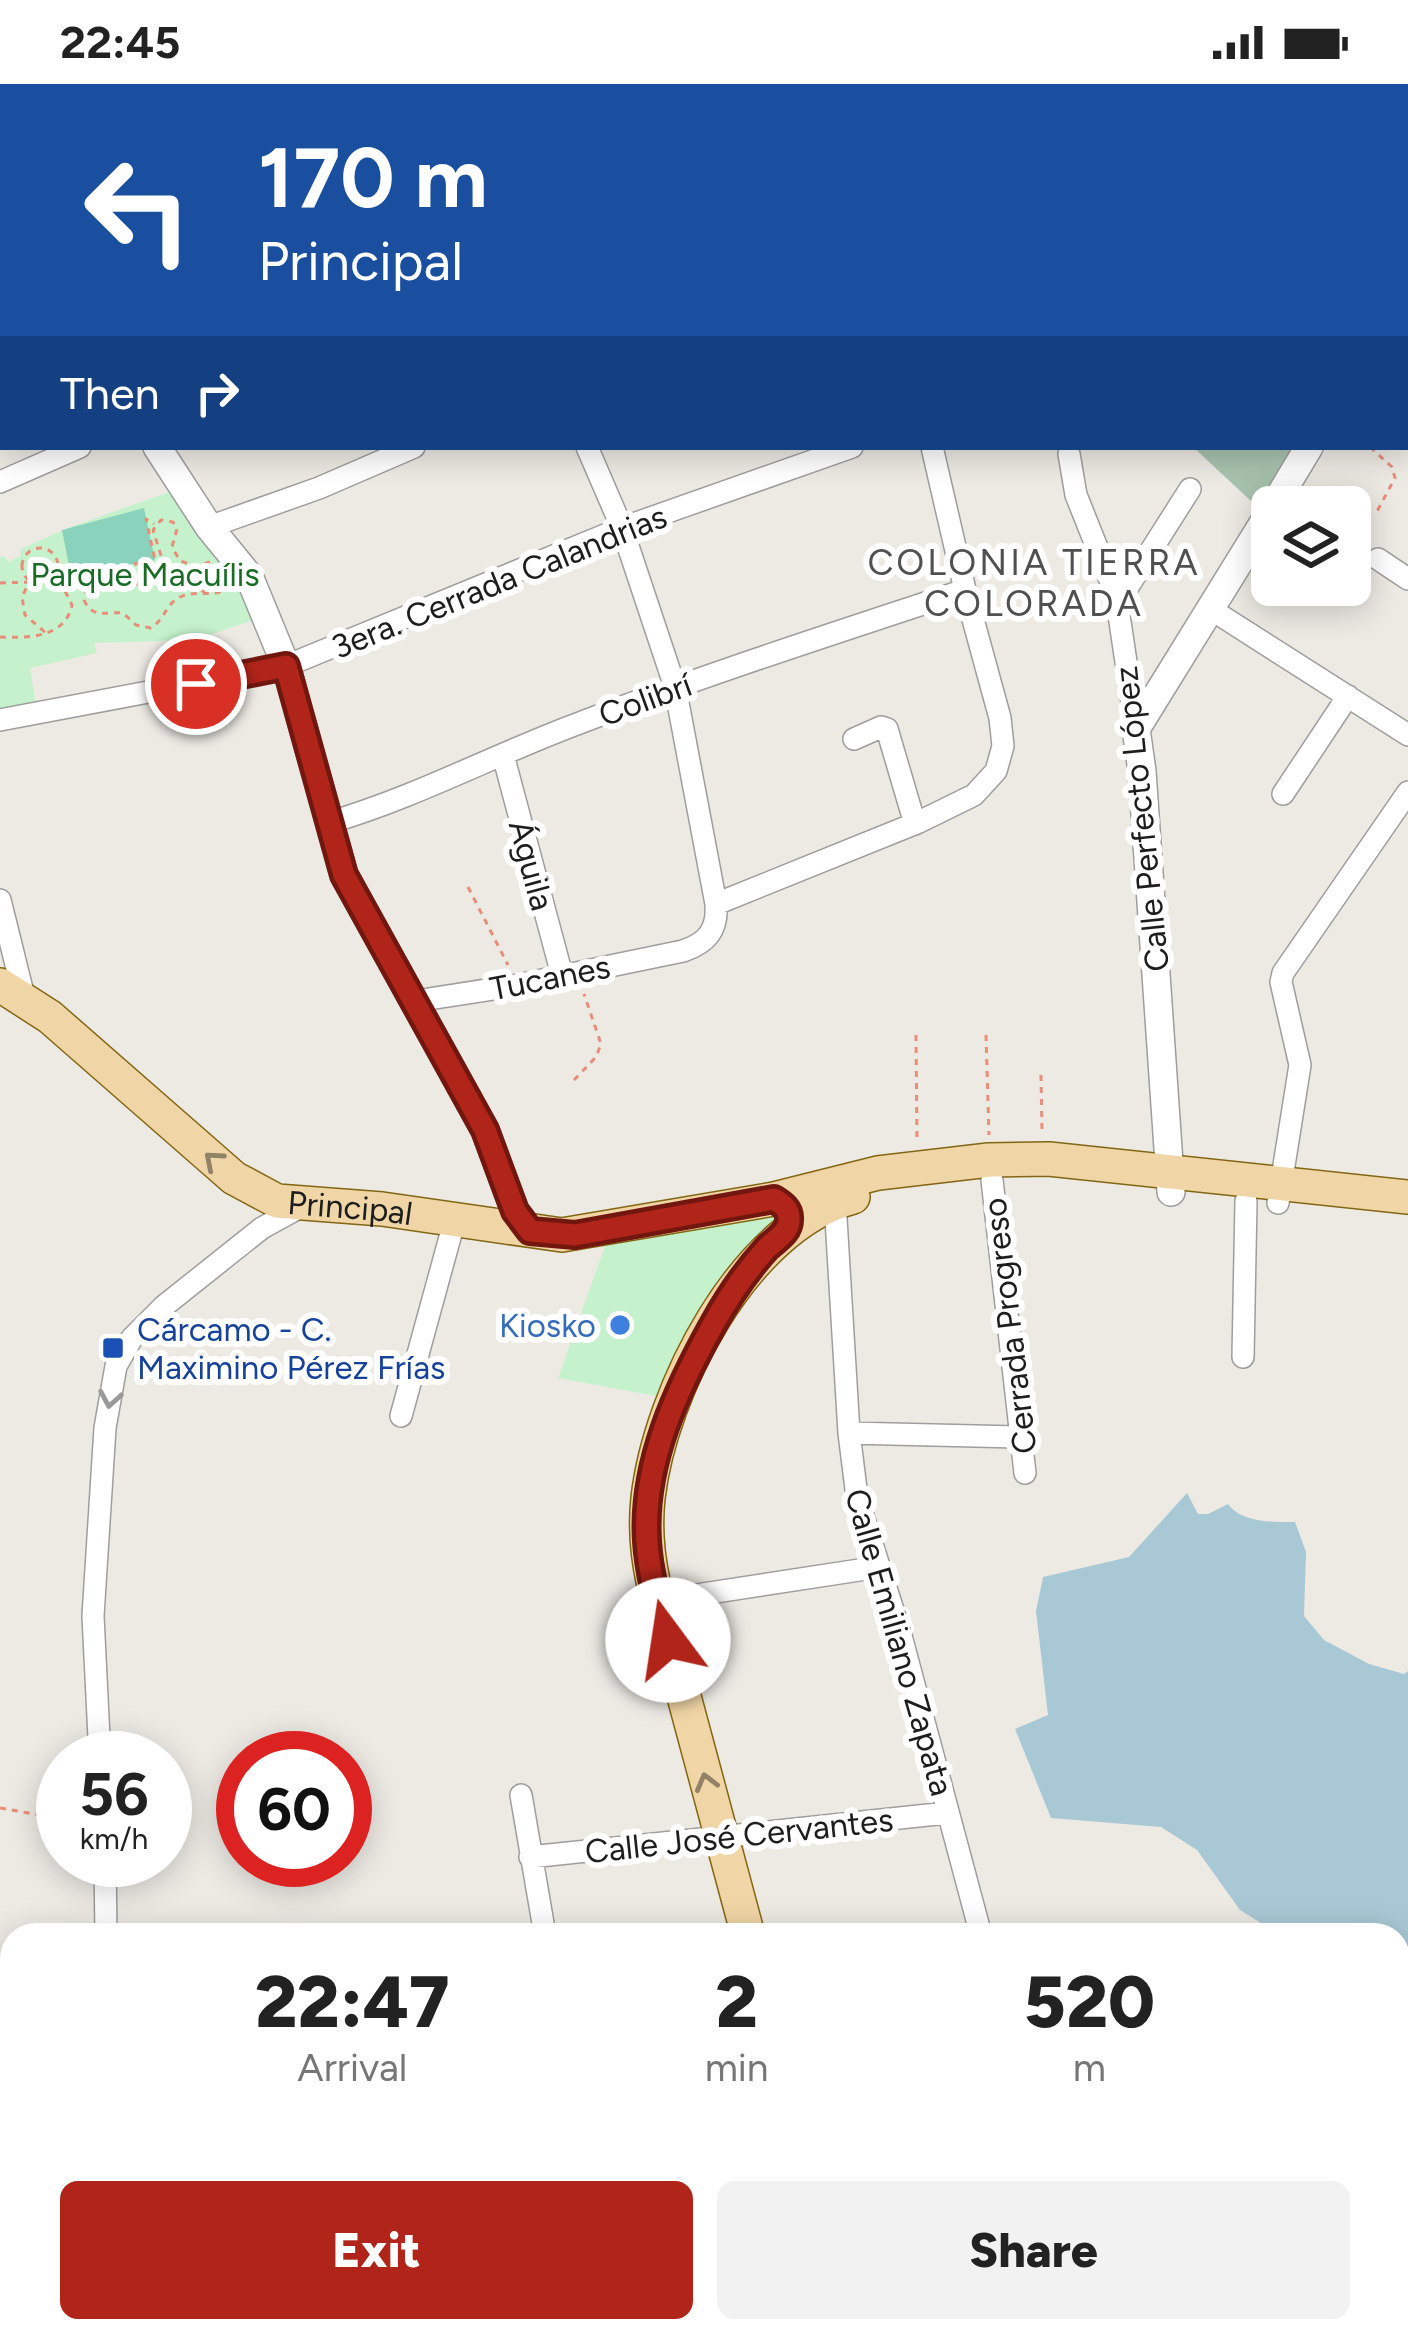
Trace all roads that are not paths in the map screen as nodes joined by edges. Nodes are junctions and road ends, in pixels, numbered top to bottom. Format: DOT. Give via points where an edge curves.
graph roads {
  1 [pos="73,450"];
  2 [pos="159,450"];
  3 [pos="407,450"];
  4 [pos="588,450"];
  5 [pos="843,450"];
  6 [pos="933,450"];
  7 [pos="1308,450"];
  8 [pos="1069,454"];
  9 [pos="0,482"];
  10 [pos="1286,486"];
  11 [pos="1190,489"];
  12 [pos="622,528"];
  13 [pos="217,538"];
  14 [pos="1251,541"];
  15 [pos="1378,559"];
  16 [pos="1408,579"];
  17 [pos="965,590"];
  18 [pos="1118,604"];
  19 [pos="1209,608"];
  20 [pos="286,666"];
  21 [pos="675,687"];
  22 [pos="1348,696"];
  23 [pos="0,720"];
  24 [pos="1136,729"];
  25 [pos="1408,734"];
  26 [pos="854,739"];
  27 [pos="503,755"];
  28 [pos="1408,792"];
  29 [pos="1282,794"];
  30 [pos="331,822"];
  31 [pos="915,824"];
  32 [pos="0,900"];
  33 [pos="716,904"];
  34 [pos="568,974"];
  35 [pos="12,991"];
  36 [pos="416,1001"];
  37 [pos="991,1170"];
  38 [pos="1172,1182"];
  39 [pos="1268,1195"];
  40 [pos="1408,1197"];
  41 [pos="774,1199"];
  42 [pos="835,1202"];
  43 [pos="304,1204"];
  44 [pos="1408,1216"];
  45 [pos="455,1220"];
  46 [pos="530,1231"];
  47 [pos="784,1233"];
  48 [pos="1243,1357"];
  49 [pos="401,1416"];
  50 [pos="849,1433"];
  51 [pos="1022,1437"];
  52 [pos="1025,1473"];
  53 [pos="878,1567"];
  54 [pos="657,1600"];
  55 [pos="99,1731"];
  56 [pos="521,1795"];
  57 [pos="947,1813"];
  58 [pos="722,1839"];
  59 [pos="530,1857"];
  60 [pos="105,1887"];
  61 [pos="106,1923"];
  62 [pos="543,1923"];
  63 [pos="745,1923"];
  64 [pos="978,1923"];
  1 -- 9 [label="street"];
  2 -- 13 [label="street"];
  3 -- 13 [label="street"];
  4 -- 12 [label="street"];
  5 -- 12 [label="street, 3era. Cerrada Calandrias"];
  6 -- 17 [label="street"];
  7 -- 10 [label="street"];
  8 -- 18 [label="street, Calle Perfecto López" via="1076,495"];
  11 -- 18 [label="street"];
  12 -- 20 [label="street, 3era. Cerrada Calandrias"];
  12 -- 21 [label="street"];
  13 -- 20 [label="street" via="250,576"];
  14 -- 19 [label="street"];
  15 -- 16 [label="street"];
  17 -- 21 [label="street, Colibrí"];
  17 -- 31 [label="street" via="1003,746 990,781"];
  18 -- 24 [label="street, Calle Perfecto López"];
  19 -- 22 [label="street"];
  19 -- 24 [label="street"];
  20 -- 23 [label="street, 3era. Cerrada Calandrias"];
  20 -- 30 [label="street"];
  21 -- 27 [label="street, Colibrí"];
  21 -- 33 [label="street"];
  22 -- 25 [label="street"];
  22 -- 29 [label="street"];
  24 -- 38 [label="street, Calle Perfecto López"];
  26 -- 31 [label="street" via="886,729"];
  27 -- 30 [label="street, Colibrí"];
  27 -- 34 [label="street, Águila"];
  28 -- 39 [label="street" via="1283,973 1300,1065"];
  30 -- 36 [label="street" via="344,875"];
  31 -- 33 [label="street"];
  32 -- 35 [label="street"];
  33 -- 34 [label="street, Tucanes" via="712,933 699,945"];
  34 -- 36 [label="street, Tucanes"];
  43 -- 35 [label="main road, Principal, one-way" via="245,1186"];
  36 -- 46 [label="street"];
  37 -- 38 [label="main road" via="1061,1181"];
  37 -- 38 [label="main road" via="1043,1159"];
  37 -- 41 [label="main road, Principal" via="917,1166"];
  37 -- 42 [label="main road"];
  37 -- 51 [label="street, Cerrada Progreso"];
  38 -- 39 [label="main road"];
  39 -- 40 [label="main road"];
  39 -- 44 [label="main road"];
  39 -- 48 [label="street"];
  41 -- 46 [label="main road, Principal" via="575,1235"];
  41 -- 47 [label="main road" via="789,1215"];
  42 -- 47 [label="main road"];
  42 -- 50 [label="street, Calle Emiliano Zapata"];
  43 -- 45 [label="main road, Principal"];
  43 -- 55 [label="street, one-way" via="164,1306 116,1366 93,1616"];
  45 -- 46 [label="main road, Principal"];
  45 -- 49 [label="street"];
  47 -- 54 [label="main road" via="730,1296 664,1430 646,1517"];
  50 -- 51 [label="street"];
  50 -- 53 [label="street, Calle Emiliano Zapata"];
  51 -- 52 [label="street, Cerrada Progreso"];
  53 -- 54 [label="street"];
  53 -- 57 [label="street, Calle Emiliano Zapata"];
  58 -- 54 [label="main road, one-way"];
  56 -- 59 [label="street"];
  57 -- 58 [label="street, Calle José Cervantes"];
  57 -- 64 [label="street, Calle Emiliano Zapata"];
  58 -- 59 [label="street, Calle José Cervantes"];
  58 -- 63 [label="main road"];
  59 -- 62 [label="street"];
  60 -- 61 [label="street"];
}
